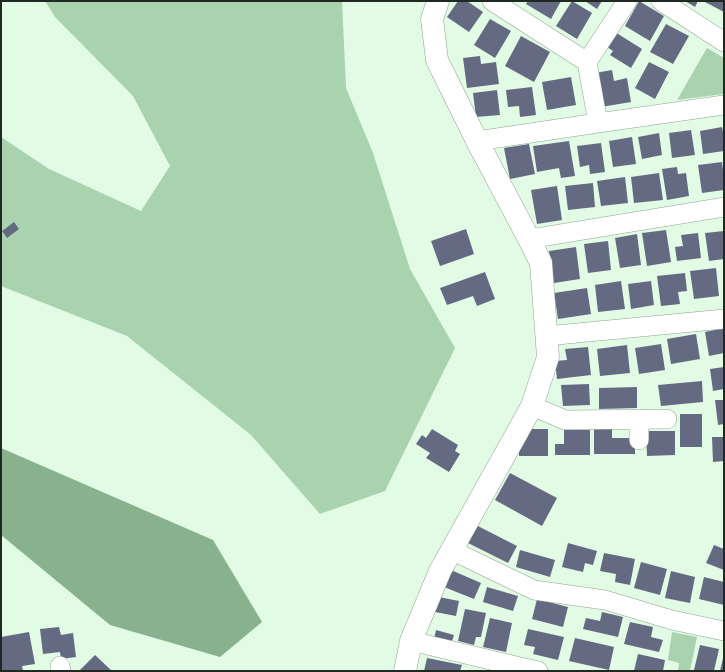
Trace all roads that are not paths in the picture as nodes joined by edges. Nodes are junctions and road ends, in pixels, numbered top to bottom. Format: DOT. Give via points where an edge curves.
graph roads {
  1 [pos="438,1"];
  2 [pos="492,1"];
  3 [pos="627,1"];
  4 [pos="661,1"];
  5 [pos="724,42"];
  6 [pos="587,62"];
  7 [pos="724,105"];
  8 [pos="598,124"];
  9 [pos="476,141"];
  10 [pos="724,206"];
  11 [pos="529,239"];
  12 [pos="724,319"];
  13 [pos="546,336"];
  14 [pos="532,406"];
  15 [pos="639,419"];
  16 [pos="667,419"];
  17 [pos="639,440"];
  18 [pos="452,550"];
  19 [pos="724,631"];
  20 [pos="411,641"];
  21 [pos="516,669"];
  22 [pos="405,671"];
  23 [pos="538,671"];
  1 -- 9 [label="street" via="432,19 437,60"];
  2 -- 6 [label="street"];
  3 -- 6 [label="street"];
  4 -- 5 [label="street"];
  6 -- 8 [label="street"];
  7 -- 8 [label="street"];
  8 -- 9 [label="street"];
  9 -- 11 [label="street"];
  10 -- 11 [label="street"];
  11 -- 13 [label="street" via="541,263"];
  12 -- 13 [label="street"];
  13 -- 14 [label="street" via="548,357"];
  14 -- 15 [label="street" via="566,420"];
  14 -- 18 [label="street"];
  15 -- 16 [label="street"];
  15 -- 17 [label="street"];
  18 -- 19 [label="street" via="534,590 605,600 672,620"];
  18 -- 20 [label="street" via="440,571"];
  20 -- 21 [label="street"];
  20 -- 22 [label="street"];
  21 -- 23 [label="street"];
}
